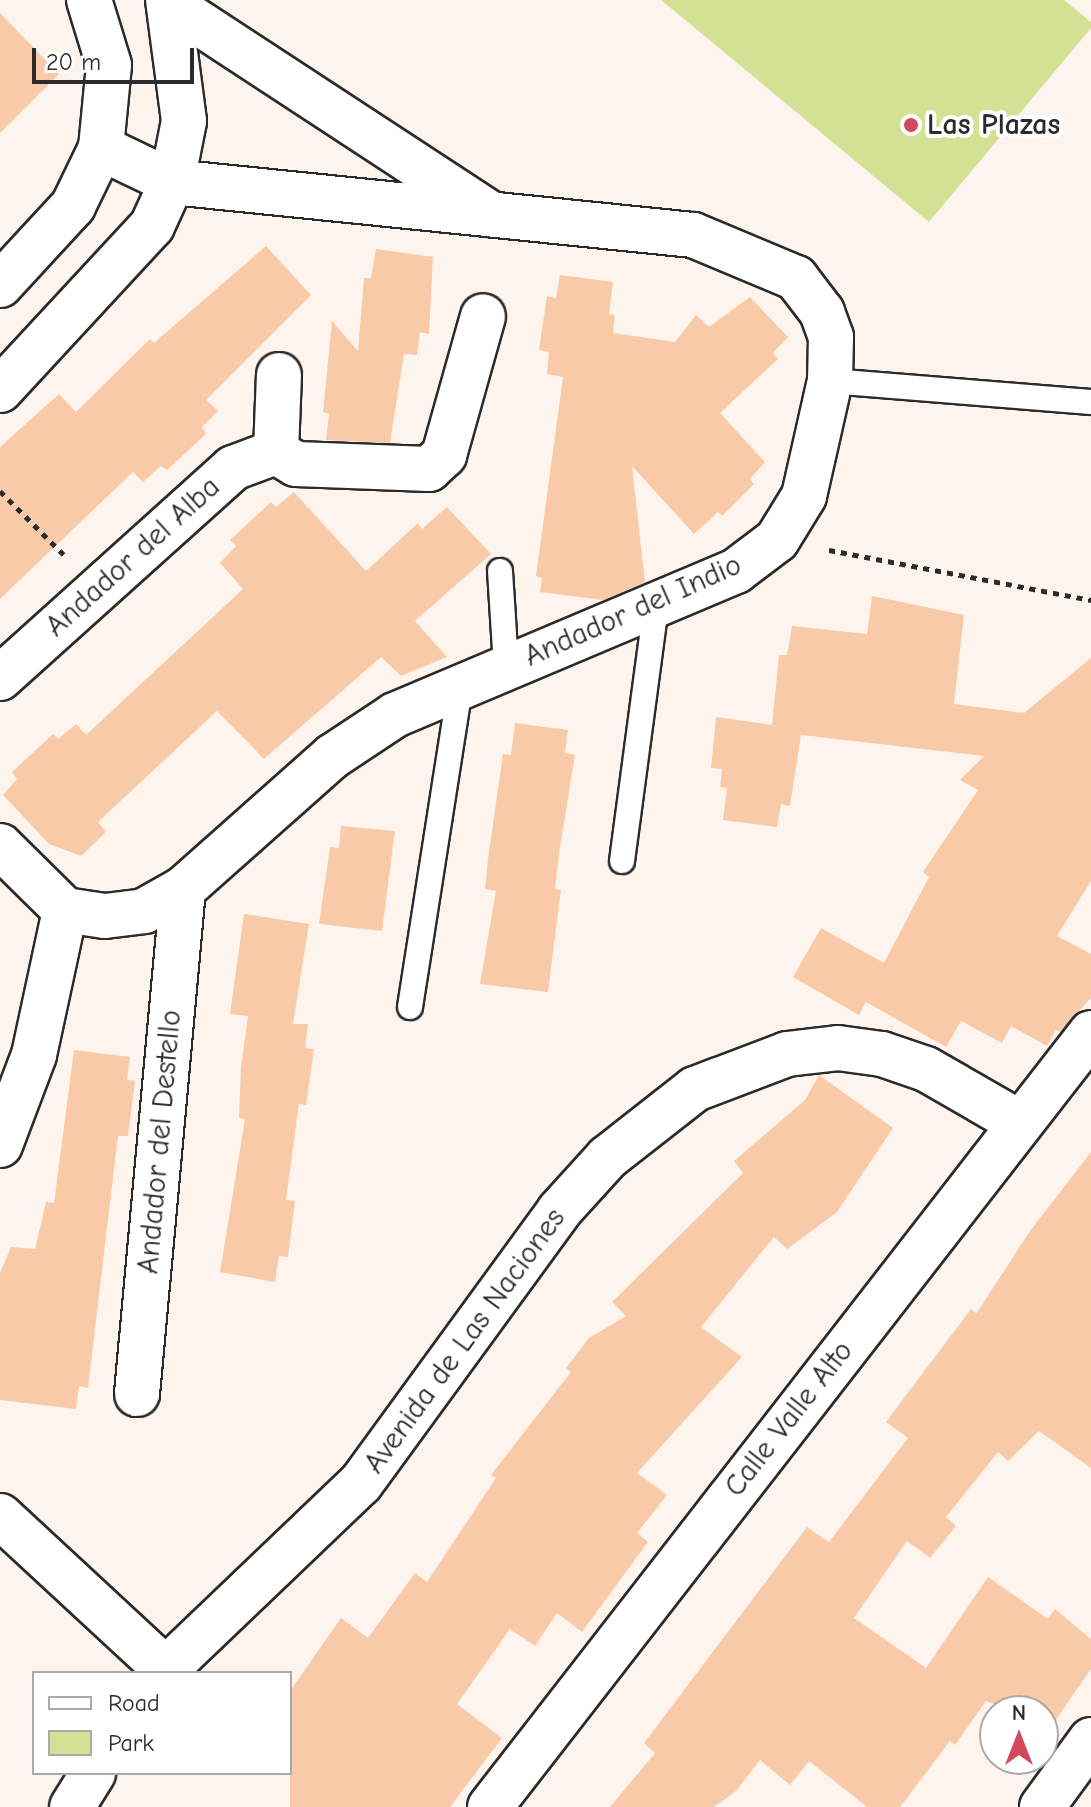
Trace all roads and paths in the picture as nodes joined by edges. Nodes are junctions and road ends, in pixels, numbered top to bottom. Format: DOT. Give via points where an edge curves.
graph roads {
  1 [pos="89,0"];
  2 [pos="169,2"];
  3 [pos="101,148"];
  4 [pos="172,182"];
  5 [pos="496,218"];
  6 [pos="0,285"];
  7 [pos="483,316"];
  8 [pos="279,375"];
  9 [pos="830,381"];
  10 [pos="0,390"];
  11 [pos="1091,402"];
  12 [pos="276,452"];
  13 [pos="0,491"];
  14 [pos="777,540"];
  15 [pos="500,571"];
  16 [pos="96,587"];
  17 [pos="1091,600"];
  18 [pos="656,606"];
  19 [pos="506,667"];
  20 [pos="0,678"];
  21 [pos="460,688"];
  22 [pos="0,846"];
  23 [pos="622,861"];
  24 [pos="183,889"];
  25 [pos="65,910"];
  26 [pos="410,1007"];
  27 [pos="1091,1033"];
  28 [pos="1018,1122"];
  29 [pos="0,1145"];
  30 [pos="137,1394"];
  31 [pos="0,1516"];
  32 [pos="163,1671"];
  33 [pos="1091,1740"];
  34 [pos="92,1775"];
  35 [pos="72,1807"];
  36 [pos="490,1807"];
  37 [pos="1042,1807"];
  1 -- 3 [label="street" via="109,65"];
  2 -- 4 [label="street" via="184,121"];
  2 -- 5 [label="street, Andador del Indio"];
  3 -- 4 [label="street, Andador del Indio"];
  3 -- 6 [label="street" via="91,178 73,206"];
  4 -- 5 [label="street, Andador del Indio"];
  4 -- 10 [label="street" via="142,238"];
  5 -- 9 [label="street, Andador del Indio" via="693,235 770,265 796,278 822,312 831,337"];
  7 -- 12 [label="street" via="444,455 429,469 296,464"];
  8 -- 12 [label="street"];
  9 -- 11 [label="lane"];
  9 -- 14 [label="street, Andador del Indio" via="804,496"];
  12 -- 16 [label="street, Andador del Alba" via="233,468"];
  13 -- 16 [label="path"];
  14 -- 17 [label="path"];
  14 -- 18 [label="street, Andador del Indio" via="736,571"];
  15 -- 19 [label="lane"];
  16 -- 20 [label="street, Andador del Alba"];
  18 -- 19 [label="street, Andador del Indio"];
  18 -- 23 [label="lane"];
  19 -- 21 [label="street, Andador del Indio"];
  21 -- 24 [label="street, Andador del Indio" via="395,715 333,756"];
  21 -- 26 [label="lane"];
  22 -- 25 [label="street"];
  24 -- 25 [label="street, Andador del Indio" via="144,911 105,916"];
  24 -- 30 [label="street, Andador del Destello"];
  25 -- 29 [label="street" via="34,1055"];
  27 -- 28 [label="street, Calle Valle Alto"];
  28 -- 32 [label="street, Avenida de Las Naciones" via="926,1069 882,1054 838,1048 787,1054 695,1089 607,1158 559,1211 361,1483"];
  28 -- 36 [label="street, Calle Valle Alto"];
  31 -- 32 [label="street"];
  33 -- 37 [label="street"];
  34 -- 35 [label="street"];
}
